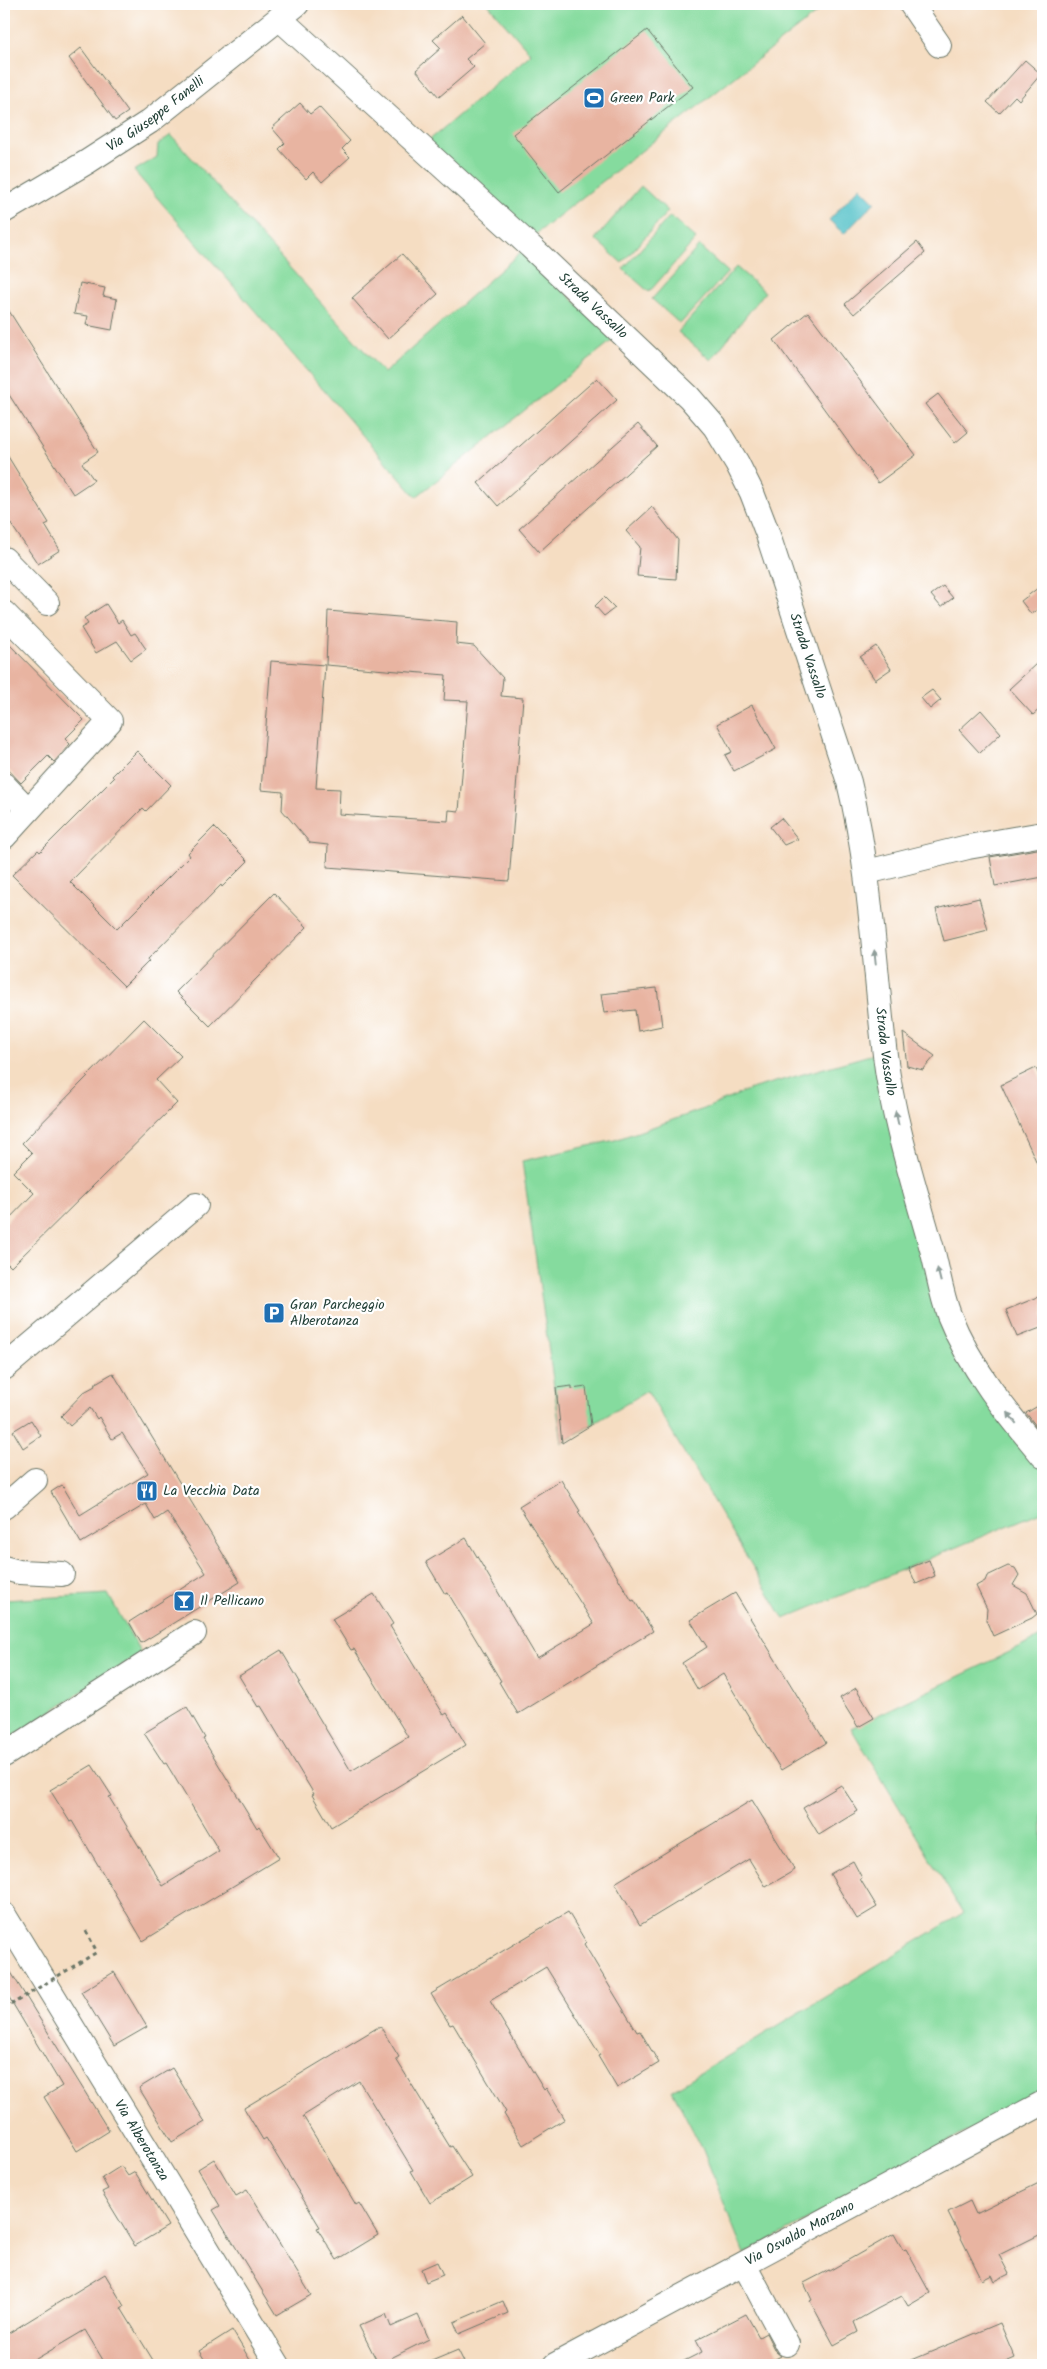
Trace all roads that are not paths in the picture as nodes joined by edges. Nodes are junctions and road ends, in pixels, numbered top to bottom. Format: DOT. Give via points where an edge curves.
graph roads {
  1 [pos="911,4"];
  2 [pos="288,11"];
  3 [pos="939,44"];
  4 [pos="4,211"];
  5 [pos="4,559"];
  6 [pos="47,602"];
  7 [pos="4,613"];
  8 [pos="4,785"];
  9 [pos="28,810"];
  10 [pos="1043,834"];
  11 [pos="4,837"];
  12 [pos="867,872"];
  13 [pos="196,1205"];
  14 [pos="4,1368"];
  15 [pos="1043,1456"];
  16 [pos="35,1480"];
  17 [pos="4,1507"];
  18 [pos="4,1568"];
  19 [pos="62,1574"];
  20 [pos="194,1633"];
  21 [pos="4,1755"];
  22 [pos="4,1915"];
  23 [pos="1043,2103"];
  24 [pos="744,2264"];
  25 [pos="787,2344"];
  26 [pos="278,2365"];
  27 [pos="555,2365"];
  1 -- 3 [label="street"];
  2 -- 4 [label="street, Via Giuseppe Fanelli" via="149,122"];
  2 -- 12 [label="street, Strada Vassallo" via="689,397 715,427 752,493 767,532 849,782"];
  5 -- 6 [label="street"];
  7 -- 9 [label="street" via="110,721"];
  8 -- 9 [label="street"];
  9 -- 11 [label="street"];
  10 -- 12 [label="street" via="958,849"];
  15 -- 12 [label="street, Strada Vassallo, one-way" via="974,1364 949,1314 895,1109 886,1057"];
  13 -- 14 [label="street"];
  16 -- 17 [label="street"];
  18 -- 19 [label="street"];
  20 -- 21 [label="street"];
  22 -- 26 [label="street, Via Alberotanza"];
  23 -- 24 [label="street, Via Osvaldo Marzano"];
  24 -- 25 [label="street"];
  24 -- 27 [label="street, Via Osvaldo Marzano"];
}
